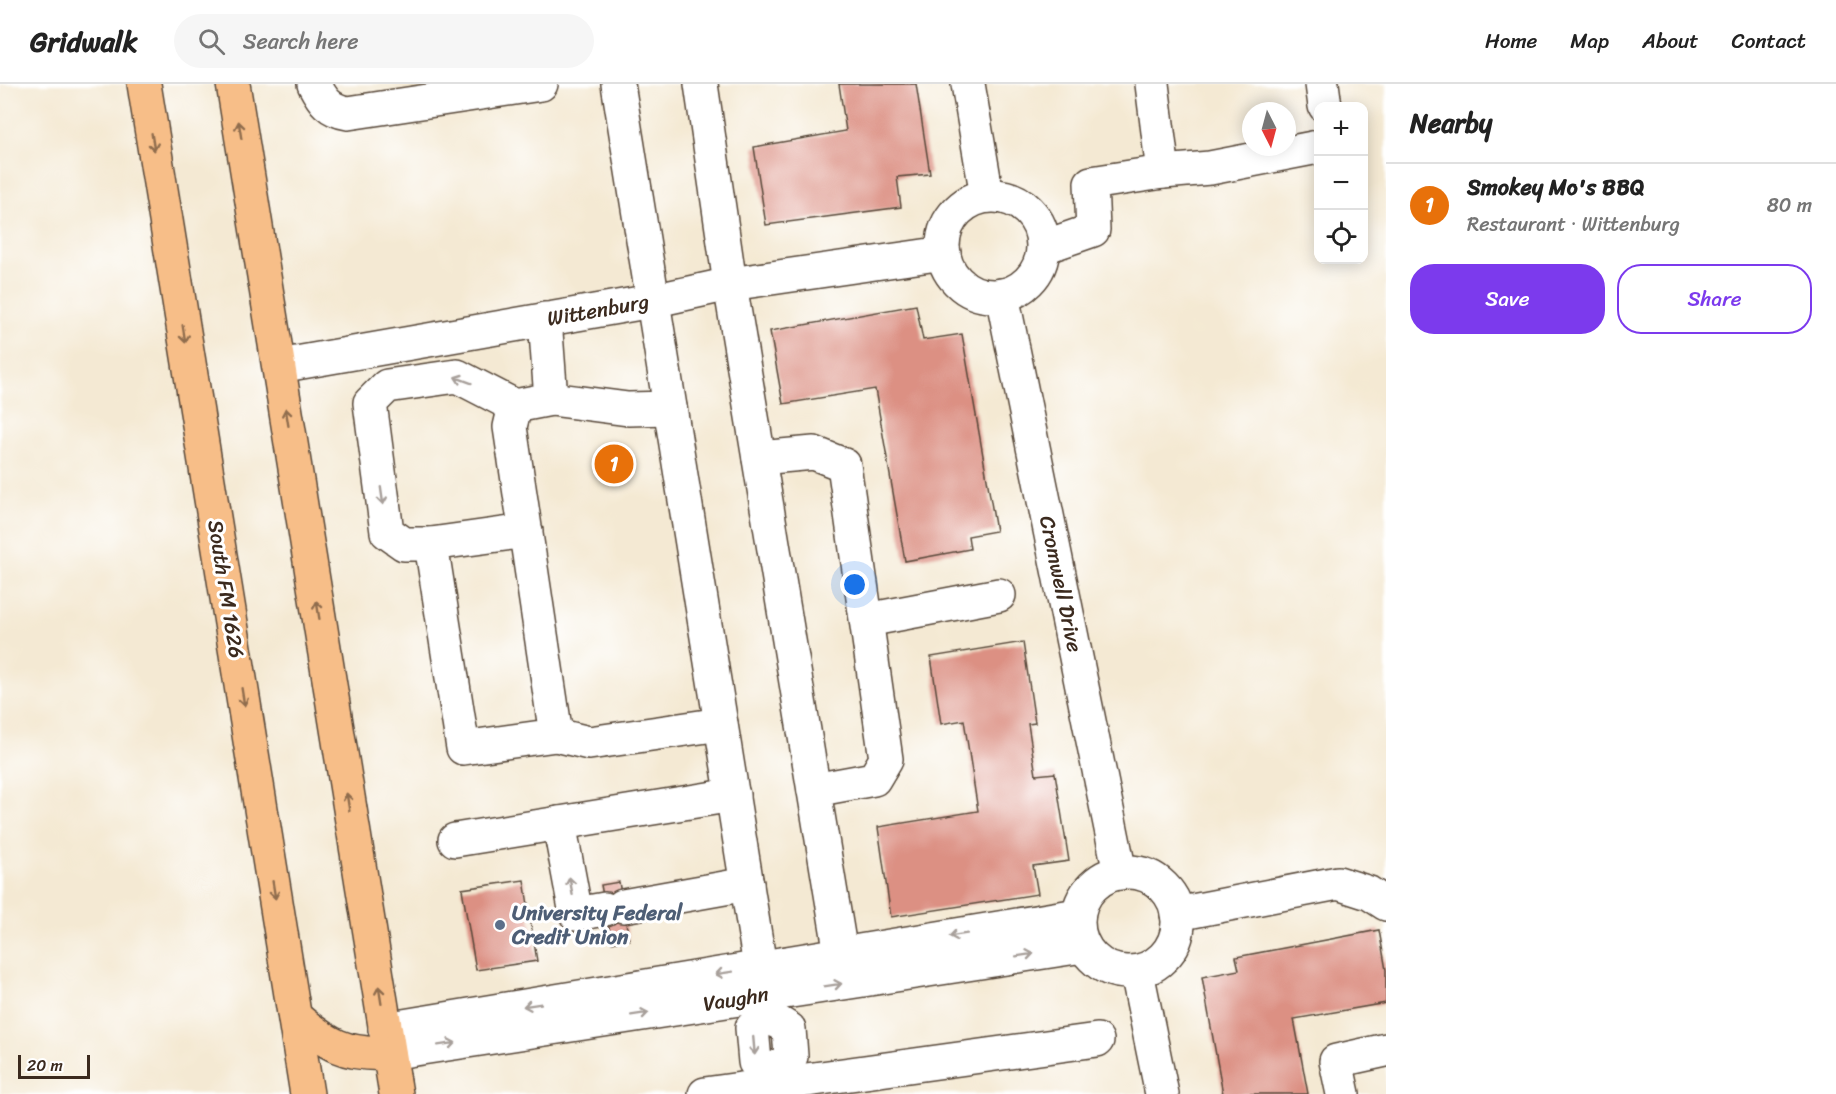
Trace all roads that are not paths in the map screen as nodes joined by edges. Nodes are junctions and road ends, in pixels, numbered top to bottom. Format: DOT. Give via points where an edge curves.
graph roads {
  1 [pos="144,84"];
  2 [pos="233,84"];
  3 [pos="314,84"];
  4 [pos="541,84"];
  5 [pos="618,84"];
  6 [pos="701,84"];
  7 [pos="968,84"];
  8 [pos="1152,84"];
  9 [pos="1322,84"];
  10 [pos="1324,102"];
  11 [pos="1314,148"];
  12 [pos="1163,172"];
  13 [pos="987,196"];
  14 [pos="1044,247"];
  15 [pos="931,255"];
  16 [pos="732,292"];
  17 [pos="1002,295"];
  18 [pos="652,301"];
  19 [pos="544,319"];
  20 [pos="279,366"];
  21 [pos="552,399"];
  22 [pos="515,406"];
  23 [pos="670,408"];
  24 [pos="759,458"];
  25 [pos="526,531"];
  26 [pos="431,544"];
  27 [pos="999,595"];
  28 [pos="867,620"];
  29 [pos="721,723"];
  30 [pos="556,735"];
  31 [pos="814,790"];
  32 [pos="733,795"];
  33 [pos="559,824"];
  34 [pos="455,840"];
  35 [pos="1120,873"];
  36 [pos="747,884"];
  37 [pos="1384,892"];
  38 [pos="1177,914"];
  39 [pos="1081,931"];
  40 [pos="841,954"];
  41 [pos="1137,972"];
  42 [pos="764,993"];
  43 [pos="295,1017"];
  44 [pos="1096,1040"];
  45 [pos="387,1041"];
  46 [pos="1386,1050"];
  47 [pos="775,1079"];
  48 [pos="307,1094"];
  49 [pos="396,1094"];
  50 [pos="705,1094"];
  51 [pos="1162,1094"];
  52 [pos="1343,1094"];
  1 -- 43 [label="main road, South FM 1626, one-way"];
  20 -- 2 [label="main road, one-way"];
  3 -- 4 [label="street" via="334,111 348,113"];
  5 -- 18 [label="street"];
  6 -- 16 [label="street"];
  7 -- 13 [label="street"];
  8 -- 12 [label="street"];
  9 -- 10 [label="street"];
  11 -- 12 [label="street" via="1210,168"];
  12 -- 14 [label="street" via="1091,183 1093,230"];
  13 -- 14 [label="street" via="1004,197 1033,215"];
  13 -- 15 [label="street" via="959,210"];
  14 -- 17 [label="street" via="1031,278"];
  15 -- 16 [label="street, Wittenburg"];
  15 -- 17 [label="street" via="971,290"];
  16 -- 18 [label="street, Wittenburg"];
  16 -- 24 [label="street"];
  17 -- 35 [label="street, Cromwell Drive"];
  18 -- 19 [label="street, Wittenburg"];
  18 -- 23 [label="street"];
  19 -- 20 [label="street, Wittenburg"];
  19 -- 21 [label="street"];
  45 -- 20 [label="main road, one-way"];
  21 -- 22 [label="street"];
  21 -- 23 [label="street" via="627,409"];
  22 -- 25 [label="street" via="510,427"];
  22 -- 26 [label="street, one-way" via="457,376 387,386 370,403 387,532 404,544"];
  23 -- 29 [label="street"];
  24 -- 28 [label="street" via="814,453 844,465"];
  24 -- 31 [label="street"];
  25 -- 26 [label="street"];
  25 -- 30 [label="street"];
  26 -- 30 [label="street" via="463,748"];
  27 -- 28 [label="street"];
  28 -- 31 [label="street" via="886,759 874,779"];
  29 -- 30 [label="street" via="589,743"];
  29 -- 32 [label="street"];
  31 -- 40 [label="street"];
  32 -- 33 [label="street"];
  32 -- 36 [label="street"];
  33 -- 34 [label="street"];
  36 -- 33 [label="street, one-way" via="576,914"];
  35 -- 38 [label="street" via="1154,879 1167,890"];
  35 -- 39 [label="street" via="1092,887 1083,900"];
  36 -- 42 [label="street"];
  37 -- 38 [label="street" via="1370,893 1338,883"];
  38 -- 41 [label="street" via="1176,940 1167,955"];
  39 -- 40 [label="street, Vaughn, one-way"];
  39 -- 41 [label="street" via="1093,958 1106,968"];
  42 -- 39 [label="street, Vaughn, one-way"];
  40 -- 42 [label="street, Vaughn"];
  41 -- 51 [label="street"];
  42 -- 45 [label="street, Vaughn"];
  42 -- 47 [label="street" via="752,1028 755,1062"];
  43 -- 45 [label="main road" via="326,1043 369,1054"];
  43 -- 48 [label="main road, South FM 1626"];
  44 -- 47 [label="street"];
  45 -- 49 [label="main road"];
  46 -- 52 [label="street" via="1336,1061"];
  47 -- 50 [label="street"];
}
